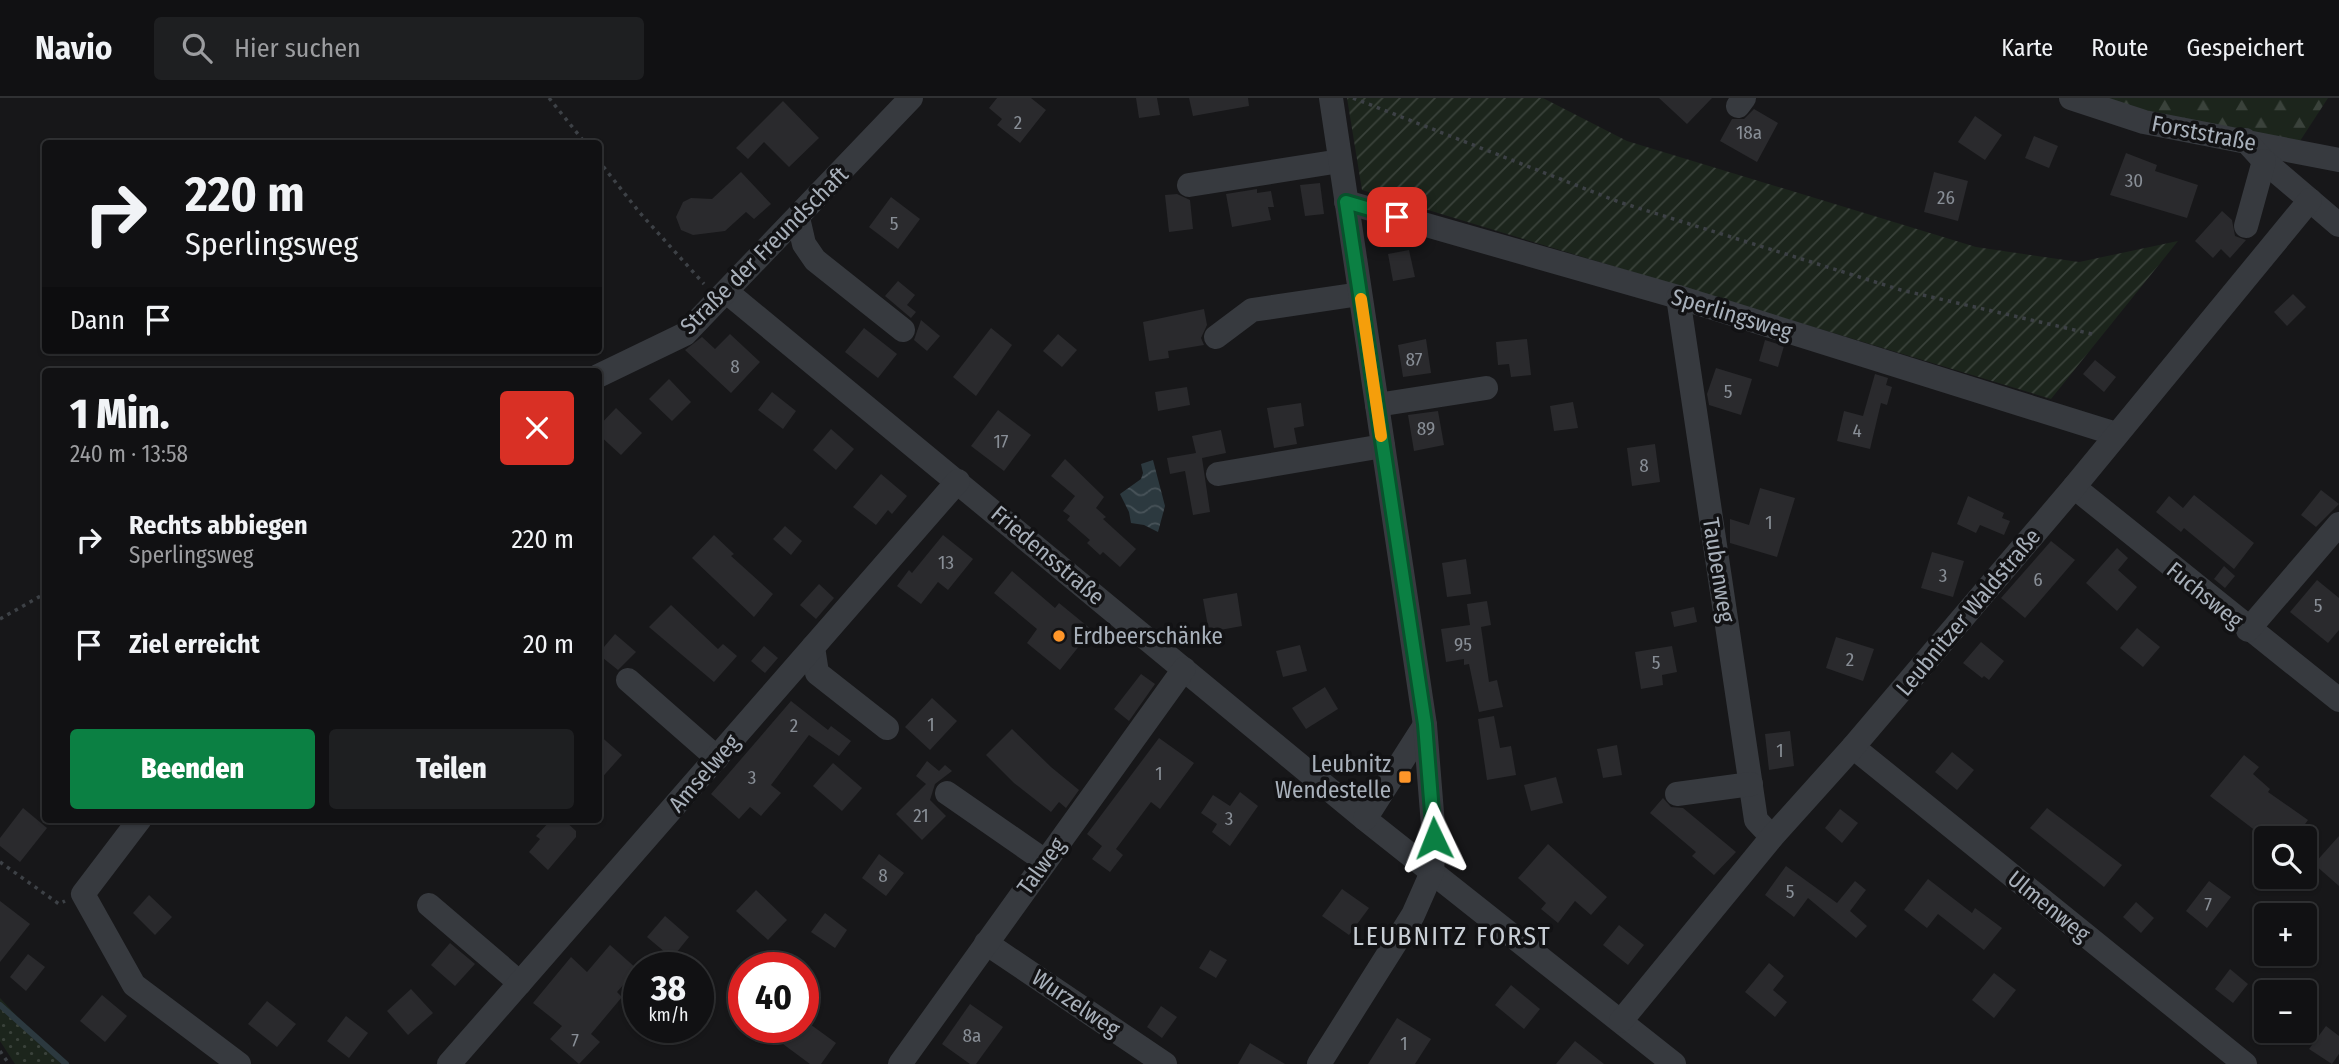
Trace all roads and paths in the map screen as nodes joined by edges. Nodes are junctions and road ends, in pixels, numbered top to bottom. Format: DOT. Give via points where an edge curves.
graph roads {
  1 [pos="549,98"];
  2 [pos="911,98"];
  3 [pos="1331,98"];
  4 [pos="1353,98"];
  5 [pos="2071,98"];
  6 [pos="583,140"];
  7 [pos="2245,140"];
  8 [pos="2339,160"];
  9 [pos="1340,161"];
  10 [pos="2263,161"];
  11 [pos="602,165"];
  12 [pos="1189,185"];
  13 [pos="2310,200"];
  14 [pos="1346,202"];
  15 [pos="798,218"];
  16 [pos="2339,225"];
  17 [pos="2246,226"];
  18 [pos="1360,293"];
  19 [pos="724,296"];
  20 [pos="1678,297"];
  21 [pos="903,330"];
  22 [pos="2092,334"];
  23 [pos="1216,337"];
  24 [pos="602,374"];
  25 [pos="1486,388"];
  26 [pos="1377,405"];
  27 [pos="2116,433"];
  28 [pos="1383,446"];
  29 [pos="1218,474"];
  30 [pos="958,481"];
  31 [pos="2074,488"];
  32 [pos="2339,524"];
  33 [pos="42,595"];
  34 [pos="0,619"];
  35 [pos="2248,630"];
  36 [pos="813,647"];
  37 [pos="1184,669"];
  38 [pos="628,680"];
  39 [pos="2339,700"];
  40 [pos="1425,724"];
  41 [pos="887,728"];
  42 [pos="1853,747"];
  43 [pos="717,758"];
  44 [pos="1751,784"];
  45 [pos="947,793"];
  46 [pos="1677,794"];
  47 [pos="1364,819"];
  48 [pos="137,823"];
  49 [pos="1772,837"];
  50 [pos="1045,861"];
  51 [pos="0,862"];
  52 [pos="1432,872"];
  53 [pos="83,894"];
  54 [pos="429,905"];
  55 [pos="986,943"];
  56 [pos="520,983"];
  57 [pos="1621,1021"];
  58 [pos="0,1051"];
  59 [pos="9,1064"];
  60 [pos="239,1064"];
  61 [pos="449,1064"];
  62 [pos="900,1064"];
  63 [pos="1165,1064"];
  64 [pos="1319,1064"];
  65 [pos="1674,1064"];
  66 [pos="2245,1064"];
  1 -- 6 [label="path"];
  2 -- 15 [label="street, Straße der Freundschaft"];
  3 -- 9 [label="street"];
  4 -- 22 [label="path" via="1619,202 1901,290"];
  5 -- 7 [label="street, Forststraße" via="2144,122"];
  7 -- 8 [label="street, Forststraße"];
  7 -- 10 [label="street"];
  9 -- 12 [label="street"];
  9 -- 14 [label="street"];
  10 -- 13 [label="street"];
  10 -- 17 [label="street"];
  11 -- 19 [label="path" via="678,257"];
  13 -- 16 [label="street"];
  13 -- 27 [label="street, Leubnitzer Waldstraße"];
  14 -- 18 [label="street"];
  14 -- 20 [label="street, Sperlingsweg"];
  15 -- 19 [label="street, Straße der Freundschaft"];
  15 -- 21 [label="street" via="804,244 815,260"];
  18 -- 23 [label="street" via="1252,310"];
  18 -- 26 [label="street"];
  19 -- 24 [label="street, Straße der Freundschaft" via="685,334"];
  19 -- 30 [label="street, Friedensstraße"];
  20 -- 27 [label="street, Sperlingsweg"];
  20 -- 44 [label="street, Taubenweg"];
  25 -- 26 [label="street"];
  26 -- 28 [label="street"];
  27 -- 31 [label="street, Leubnitzer Waldstraße"];
  28 -- 29 [label="street"];
  28 -- 40 [label="street"];
  30 -- 36 [label="street, Amselweg"];
  30 -- 37 [label="street, Friedensstraße"];
  31 -- 35 [label="street, Fuchsweg"];
  31 -- 42 [label="street, Leubnitzer Waldstraße"];
  32 -- 35 [label="street"];
  33 -- 34 [label="path"];
  35 -- 39 [label="street, Fuchsweg"];
  36 -- 41 [label="street" via="817,673"];
  36 -- 43 [label="street, Amselweg"];
  37 -- 47 [label="street, Friedensstraße"];
  37 -- 50 [label="street, Talweg"];
  38 -- 43 [label="street"];
  40 -- 47 [label="street"];
  40 -- 52 [label="street" via="1432,785"];
  42 -- 49 [label="street, Leubnitzer Waldstraße"];
  42 -- 66 [label="street, Ulmenweg"];
  43 -- 56 [label="street, Amselweg"];
  44 -- 46 [label="street"];
  44 -- 49 [label="street, Taubenweg" via="1756,820"];
  45 -- 50 [label="street"];
  47 -- 52 [label="street, Friedensstraße"];
  48 -- 53 [label="street"];
  49 -- 57 [label="street, Leubnitzer Waldstraße"];
  50 -- 55 [label="street, Talweg"];
  51 -- 53 [label="path" via="59,904"];
  52 -- 57 [label="street, Friedensstraße"];
  52 -- 64 [label="street" via="1413,915"];
  53 -- 60 [label="street" via="134,985"];
  54 -- 56 [label="street"];
  55 -- 62 [label="street, Talweg"];
  55 -- 63 [label="street, Wurzelweg"];
  56 -- 61 [label="street, Amselweg"];
  57 -- 65 [label="street, Friedensstraße"];
  58 -- 59 [label="path"];
}
